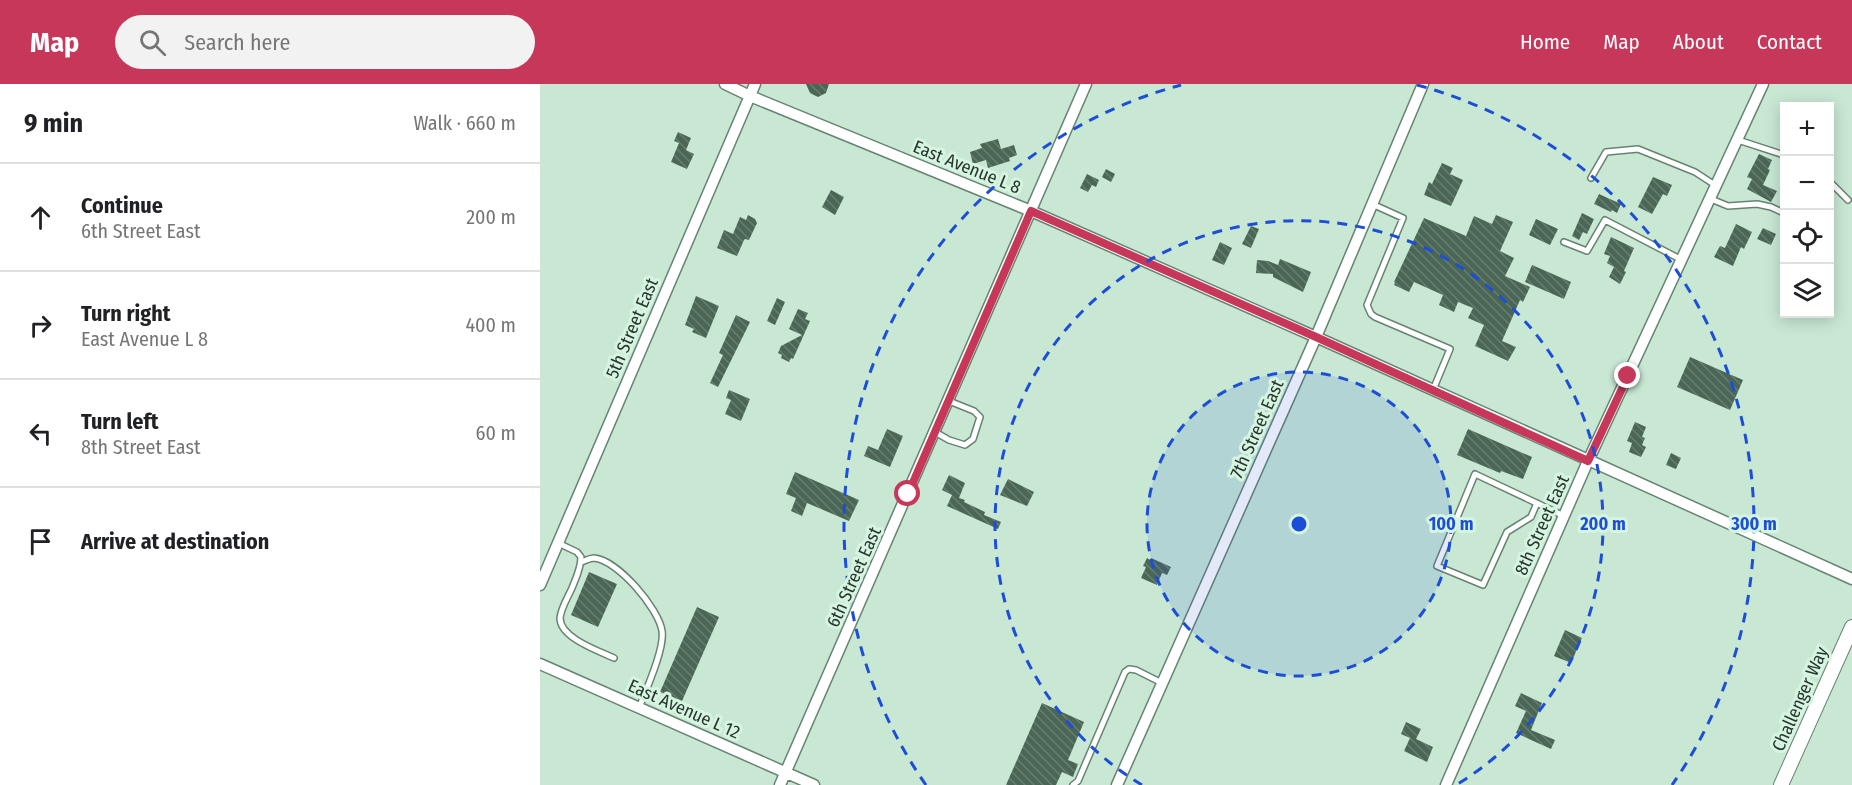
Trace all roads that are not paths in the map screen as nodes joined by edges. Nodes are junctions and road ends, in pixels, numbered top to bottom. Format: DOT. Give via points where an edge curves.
graph roads {
  1 [pos="725,84"];
  2 [pos="755,84"];
  3 [pos="1086,84"];
  4 [pos="1424,84"];
  5 [pos="1763,84"];
  6 [pos="750,96"];
  7 [pos="1738,140"];
  8 [pos="1780,153"];
  9 [pos="1591,178"];
  10 [pos="1717,186"];
  11 [pos="1834,186"];
  12 [pos="1711,199"];
  13 [pos="1848,200"];
  14 [pos="1372,204"];
  15 [pos="1031,211"];
  16 [pos="1780,211"];
  17 [pos="1564,242"];
  18 [pos="1682,260"];
  19 [pos="1316,337"];
  20 [pos="1433,390"];
  21 [pos="949,401"];
  22 [pos="935,432"];
  23 [pos="1588,461"];
  24 [pos="1537,503"];
  25 [pos="1564,516"];
  26 [pos="558,543"];
  27 [pos="581,562"];
  28 [pos="1852,579"];
  29 [pos="540,585"];
  30 [pos="1852,627"];
  31 [pos="614,658"];
  32 [pos="540,664"];
  33 [pos="1162,683"];
  34 [pos="639,708"];
  35 [pos="786,773"];
  36 [pos="780,785"];
  37 [pos="814,785"];
  38 [pos="1073,785"];
  39 [pos="1117,785"];
  40 [pos="1446,785"];
  41 [pos="1781,785"];
  1 -- 6 [label="street, East Avenue L 8"];
  2 -- 6 [label="street, 5th Street East"];
  3 -- 15 [label="street, 6th Street East"];
  4 -- 14 [label="street, 7th Street East"];
  5 -- 7 [label="street, 8th Street East"];
  6 -- 15 [label="street, East Avenue L 8"];
  6 -- 26 [label="street, 5th Street East"];
  7 -- 8 [label="lane"];
  7 -- 10 [label="street, 8th Street East"];
  9 -- 10 [label="lane" via="1606,152 1638,149 1695,172"];
  10 -- 12 [label="street, 8th Street East"];
  11 -- 13 [label="lane"];
  12 -- 16 [label="lane" via="1728,206 1758,204"];
  12 -- 18 [label="street, 8th Street East"];
  14 -- 19 [label="street, 7th Street East"];
  14 -- 20 [label="lane" via="1403,218 1367,305 1375,317 1450,349"];
  15 -- 19 [label="street, East Avenue L 8"];
  15 -- 21 [label="street, 6th Street East"];
  17 -- 18 [label="lane" via="1587,251 1605,220"];
  18 -- 23 [label="street, 8th Street East"];
  19 -- 20 [label="street, East Avenue L 8"];
  19 -- 33 [label="street, 7th Street East"];
  20 -- 23 [label="street, East Avenue L 8"];
  21 -- 22 [label="street, 6th Street East"];
  21 -- 22 [label="lane" via="980,417 973,439 966,445"];
  22 -- 35 [label="street, 6th Street East"];
  23 -- 25 [label="street, 8th Street East"];
  23 -- 28 [label="street, East Avenue L 8"];
  24 -- 24 [label="lane" via="1475,474 1437,566 1483,585 1507,532 1531,517"];
  24 -- 25 [label="lane"];
  25 -- 40 [label="street, 8th Street East"];
  26 -- 27 [label="lane" via="577,552"];
  26 -- 29 [label="street, 5th Street East"];
  27 -- 31 [label="lane" via="561,612 561,625 571,637"];
  27 -- 34 [label="lane" via="596,558 619,571 659,620 663,633 660,648"];
  30 -- 41 [label="main road, Challenger Way"];
  32 -- 34 [label="street, East Avenue L 12"];
  33 -- 38 [label="lane" via="1136,670 1125,672"];
  33 -- 39 [label="street, 7th Street East"];
  34 -- 35 [label="street, East Avenue L 12"];
  35 -- 36 [label="street, 6th Street East"];
  35 -- 37 [label="street, East Avenue L 12"];
}
